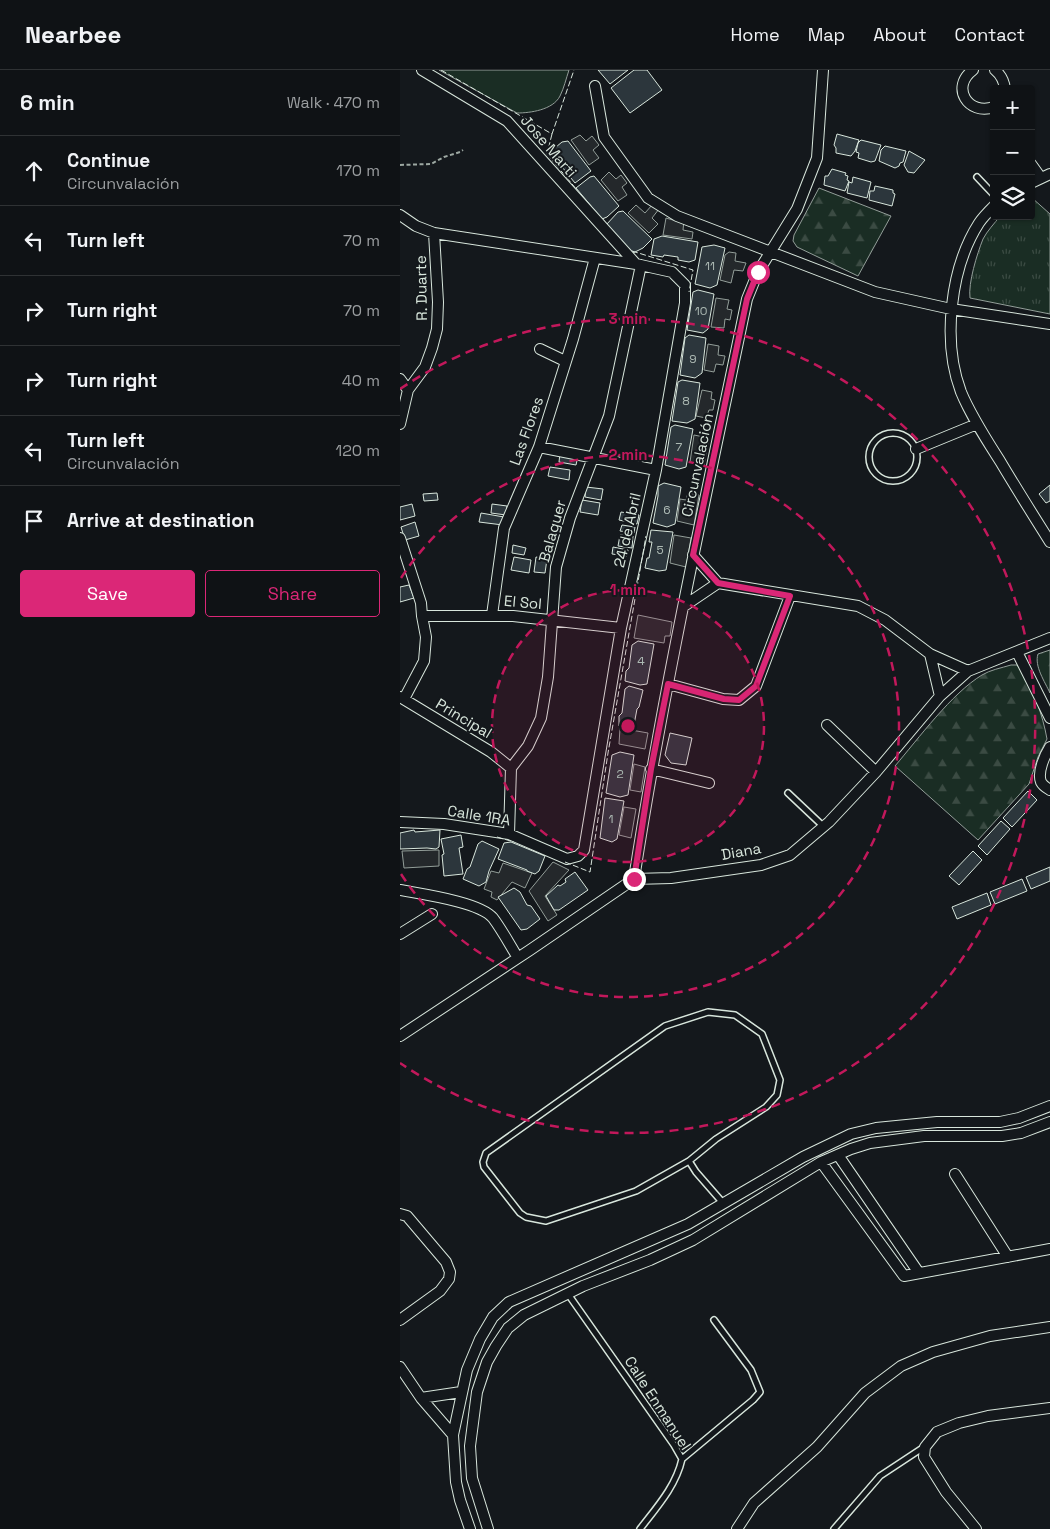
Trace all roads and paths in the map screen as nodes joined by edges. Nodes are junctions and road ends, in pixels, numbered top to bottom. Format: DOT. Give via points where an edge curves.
graph roads {
  1 [pos="422,70"];
  2 [pos="823,70"];
  3 [pos="973,70"];
  4 [pos="995,70"];
  5 [pos="1004,85"];
  6 [pos="595,86"];
  7 [pos="990,108"];
  8 [pos="463,150"];
  9 [pos="400,165"];
  10 [pos="977,177"];
  11 [pos="990,191"];
  12 [pos="990,211"];
  13 [pos="400,214"];
  14 [pos="434,233"];
  15 [pos="771,252"];
  16 [pos="596,258"];
  17 [pos="638,265"];
  18 [pos="951,309"];
  19 [pos="1050,324"];
  20 [pos="540,349"];
  21 [pos="565,361"];
  22 [pos="400,379"];
  23 [pos="408,390"];
  24 [pos="400,424"];
  25 [pos="977,424"];
  26 [pos="539,447"];
  27 [pos="916,449"];
  28 [pos="593,457"];
  29 [pos="656,470"];
  30 [pos="400,538"];
  31 [pos="1050,542"];
  32 [pos="693,555"];
  33 [pos="718,583"];
  34 [pos="790,596"];
  35 [pos="684,606"];
  36 [pos="492,615"];
  37 [pos="422,616"];
  38 [pos="553,620"];
  39 [pos="621,628"];
  40 [pos="1050,638"];
  41 [pos="1017,652"];
  42 [pos="930,654"];
  43 [pos="968,671"];
  44 [pos="668,684"];
  45 [pos="940,696"];
  46 [pos="402,698"];
  47 [pos="1050,718"];
  48 [pos="827,725"];
  49 [pos="1050,747"];
  50 [pos="511,768"];
  51 [pos="651,769"];
  52 [pos="876,772"];
  53 [pos="709,783"];
  54 [pos="1050,790"];
  55 [pos="788,793"];
  56 [pos="400,822"];
  57 [pos="824,826"];
  58 [pos="509,834"];
  59 [pos="578,856"];
  60 [pos="634,879"];
  61 [pos="400,890"];
  62 [pos="432,914"];
  63 [pos="400,934"];
  64 [pos="518,958"];
  65 [pos="400,1036"];
  66 [pos="1050,1106"];
  67 [pos="1050,1122"];
  68 [pos="838,1155"];
  69 [pos="689,1161"];
  70 [pos="821,1162"];
  71 [pos="955,1174"];
  72 [pos="723,1204"];
  73 [pos="400,1214"];
  74 [pos="1050,1249"];
  75 [pos="1008,1257"];
  76 [pos="919,1273"];
  77 [pos="568,1293"];
  78 [pos="400,1320"];
  79 [pos="714,1320"];
  80 [pos="1050,1327"];
  81 [pos="400,1367"];
  82 [pos="461,1392"];
  83 [pos="421,1398"];
  84 [pos="1050,1408"];
  85 [pos="453,1435"];
  86 [pos="925,1447"];
  87 [pos="682,1459"];
  88 [pos="470,1529"];
  89 [pos="488,1529"];
  90 [pos="640,1529"];
  91 [pos="737,1529"];
  92 [pos="834,1529"];
  93 [pos="976,1529"];
  1 -- 17 [label="street, Jose Marti" via="507,121"];
  2 -- 15 [label="street, Circunvalación" via="817,158 797,209"];
  3 -- 7 [label="street" via="964,78 964,98 974,107"];
  4 -- 5 [label="street"];
  6 -- 15 [label="street" via="604,137 648,198 677,216"];
  8 -- 9 [label="path" via="431,164"];
  10 -- 11 [label="lane"];
  12 -- 18 [label="street" via="980,222 967,248"];
  13 -- 14 [label="street" via="416,226"];
  14 -- 16 [label="street"];
  14 -- 23 [label="street, R. Duarte" via="438,302 436,329 424,367"];
  15 -- 18 [label="street" via="875,292"];
  15 -- 32 [label="street, Circunvalación" via="747,299"];
  16 -- 17 [label="street"];
  16 -- 21 [label="street, Las Flores"];
  17 -- 28 [label="street, Balaguer" via="608,416"];
  17 -- 29 [label="street, 24 de Abril" via="672,272 685,285 685,303"];
  18 -- 19 [label="street"];
  18 -- 25 [label="street" via="956,373 961,392"];
  20 -- 21 [label="street"];
  21 -- 26 [label="street, Las Flores"];
  22 -- 23 [label="street"];
  23 -- 24 [label="street, R. Duarte"];
  25 -- 27 [label="street"];
  25 -- 31 [label="street"];
  26 -- 28 [label="street"];
  26 -- 36 [label="street, Las Flores" via="504,528"];
  27 -- 27 [label="lane" via="906,436 881,436 871,449 870,465 879,477 894,482 901,480 914,471"];
  28 -- 29 [label="street"];
  28 -- 38 [label="street, Balaguer" via="556,567"];
  29 -- 39 [label="street, 24 de Abril"];
  30 -- 37 [label="street" via="421,603"];
  32 -- 33 [label="street"];
  32 -- 35 [label="street, Circunvalación"];
  33 -- 34 [label="street"];
  33 -- 35 [label="street"];
  34 -- 42 [label="street" via="858,606 885,620"];
  34 -- 44 [label="street" via="756,686 739,700"];
  35 -- 44 [label="street, Circunvalación"];
  36 -- 37 [label="street, El Sol"];
  36 -- 38 [label="street, El Sol"];
  37 -- 46 [label="street" via="426,637 424,662"];
  38 -- 39 [label="street, El Sol"];
  38 -- 50 [label="street, Balaguer" via="541,718 528,746"];
  39 -- 59 [label="street, 24 de Abril" via="584,850"];
  40 -- 41 [label="street, Diana"];
  41 -- 43 [label="street, Diana"];
  41 -- 47 [label="street"];
  42 -- 43 [label="street"];
  42 -- 45 [label="street"];
  43 -- 45 [label="street, Diana"];
  44 -- 51 [label="street, Circunvalación"];
  45 -- 52 [label="street, Diana"];
  46 -- 50 [label="street, Principal" via="491,752"];
  48 -- 52 [label="street"];
  49 -- 54 [label="street" via="1040,777"];
  50 -- 58 [label="street"];
  51 -- 53 [label="street"];
  51 -- 60 [label="street, Circunvalación"];
  52 -- 57 [label="street, Diana"];
  55 -- 57 [label="lane"];
  56 -- 58 [label="street, Calle 1RA" via="444,824"];
  57 -- 60 [label="street, Diana" via="790,855 760,865 672,878"];
  58 -- 59 [label="street, Calle 1RA" via="567,859"];
  60 -- 64 [label="street"];
  61 -- 64 [label="street" via="485,911"];
  62 -- 63 [label="street"];
  64 -- 65 [label="street"];
  66 -- 72 [label="street" via="1000,1122 937,1122 851,1134 802,1157"];
  67 -- 68 [label="street" via="1002,1136 924,1136 891,1140"];
  68 -- 70 [label="street"];
  68 -- 76 [label="street"];
  69 -- 69 [label="lane" via="716,1139 766,1107 777,1095 780,1080 762,1034 735,1015 708,1012 665,1026 486,1153 483,1162 495,1183 520,1212 526,1217 546,1221 636,1191"];
  69 -- 72 [label="lane"];
  70 -- 76 [label="street" via="904,1276"];
  70 -- 77 [label="street" via="693,1240"];
  71 -- 75 [label="street"];
  72 -- 82 [label="street" via="688,1224 510,1302 493,1317 480,1339"];
  73 -- 78 [label="street" via="407,1216 446,1262 450,1272 440,1291"];
  74 -- 75 [label="street"];
  75 -- 76 [label="street"];
  77 -- 87 [label="lane, Calle Enmanuel"];
  77 -- 89 [label="street" via="524,1315 508,1328 487,1362 477,1392 470,1446 472,1478"];
  79 -- 87 [label="lane" via="750,1370 760,1392"];
  80 -- 91 [label="street" via="990,1336 933,1352 901,1366 865,1393 817,1447 754,1503"];
  81 -- 83 [label="street"];
  82 -- 83 [label="street"];
  82 -- 85 [label="street"];
  83 -- 85 [label="street"];
  84 -- 86 [label="street" via="959,1423 937,1432"];
  85 -- 88 [label="street" via="456,1482"];
  86 -- 92 [label="lane" via="880,1476"];
  86 -- 93 [label="street" via="924,1457 946,1492"];
  87 -- 90 [label="lane, Calle Enmanuel" via="672,1486"];
}
